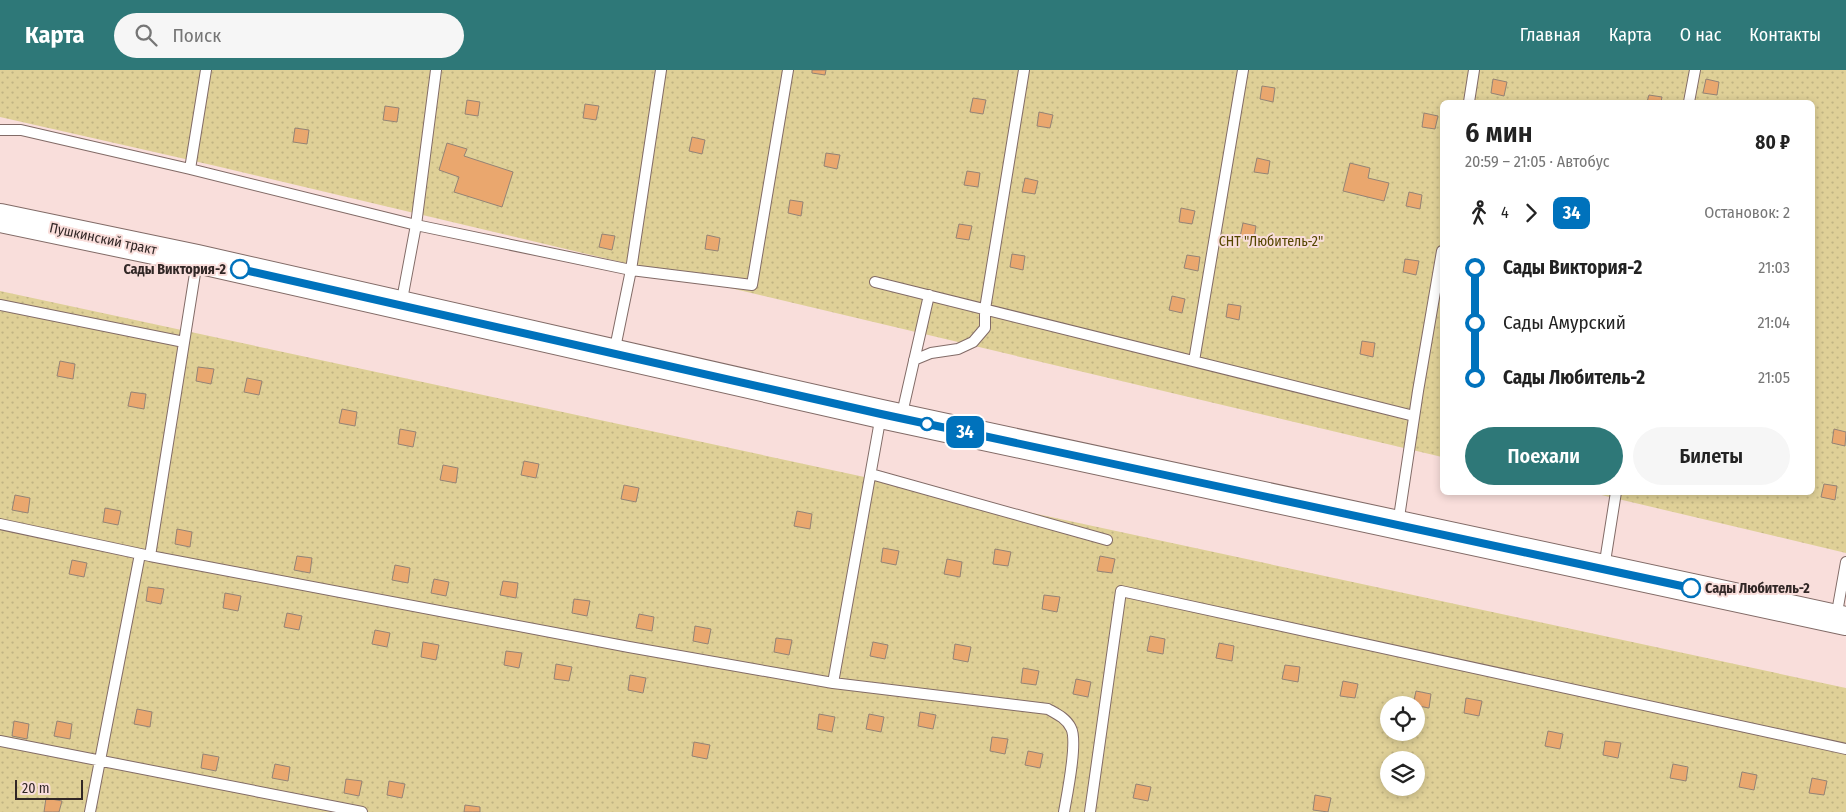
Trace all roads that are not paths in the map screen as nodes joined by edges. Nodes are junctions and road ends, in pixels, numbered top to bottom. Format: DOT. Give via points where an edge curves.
graph roads {
  1 [pos="206,70"];
  2 [pos="436,70"];
  3 [pos="661,70"];
  4 [pos="788,70"];
  5 [pos="1024,70"];
  6 [pos="1243,70"];
  7 [pos="1474,70"];
  8 [pos="1695,70"];
  9 [pos="1469,100"];
  10 [pos="1689,100"];
  11 [pos="0,130"];
  12 [pos="190,169"];
  13 [pos="0,218"];
  14 [pos="416,225"];
  15 [pos="197,259"];
  16 [pos="1440,263"];
  17 [pos="631,270"];
  18 [pos="875,282"];
  19 [pos="929,295"];
  20 [pos="0,304"];
  21 [pos="401,306"];
  22 [pos="985,309"];
  23 [pos="184,342"];
  24 [pos="614,354"];
  25 [pos="914,360"];
  26 [pos="1194,361"];
  27 [pos="891,416"];
  28 [pos="1414,416"];
  29 [pos="871,474"];
  30 [pos="1615,495"];
  31 [pos="0,524"];
  32 [pos="1398,525"];
  33 [pos="1107,540"];
  34 [pos="145,555"];
  35 [pos="1846,562"];
  36 [pos="1603,569"];
  37 [pos="1841,620"];
  38 [pos="834,683"];
  39 [pos="0,741"];
  40 [pos="1846,749"];
  41 [pos="99,760"];
  42 [pos="90,812"];
  43 [pos="362,812"];
  44 [pos="1064,812"];
  45 [pos="1090,812"];
  1 -- 12 [label="lane"];
  2 -- 14 [label="lane"];
  3 -- 17 [label="lane"];
  4 -- 17 [label="lane" via="752,285"];
  5 -- 22 [label="lane"];
  6 -- 26 [label="lane"];
  7 -- 9 [label="lane"];
  8 -- 10 [label="lane"];
  11 -- 12 [label="lane" via="22,130"];
  12 -- 14 [label="lane"];
  13 -- 15 [label="main road, Пушкинский тракт"];
  14 -- 17 [label="lane"];
  14 -- 21 [label="lane"];
  15 -- 21 [label="main road, Пушкинский тракт"];
  15 -- 23 [label="lane"];
  16 -- 28 [label="lane"];
  17 -- 24 [label="lane"];
  18 -- 19 [label="lane"];
  19 -- 22 [label="lane"];
  19 -- 25 [label="lane"];
  20 -- 23 [label="lane"];
  21 -- 24 [label="main road, Пушкинский тракт"];
  22 -- 25 [label="lane" via="984,328 973,342"];
  22 -- 26 [label="lane"];
  23 -- 34 [label="lane"];
  24 -- 27 [label="main road, Пушкинский тракт"];
  25 -- 27 [label="lane"];
  26 -- 28 [label="lane"];
  27 -- 29 [label="lane"];
  27 -- 32 [label="main road, Пушкинский тракт"];
  28 -- 32 [label="lane"];
  29 -- 33 [label="lane"];
  29 -- 38 [label="lane"];
  30 -- 36 [label="lane"];
  31 -- 34 [label="lane"];
  32 -- 36 [label="main road, Пушкинский тракт"];
  34 -- 38 [label="lane"];
  34 -- 41 [label="lane"];
  35 -- 37 [label="lane"];
  36 -- 37 [label="main road, Пушкинский тракт"];
  38 -- 44 [label="lane" via="1048,709 1063,716 1072,729 1074,744"];
  39 -- 41 [label="lane"];
  40 -- 45 [label="lane" via="1121,591"];
  41 -- 42 [label="lane"];
  41 -- 43 [label="lane"];
}
